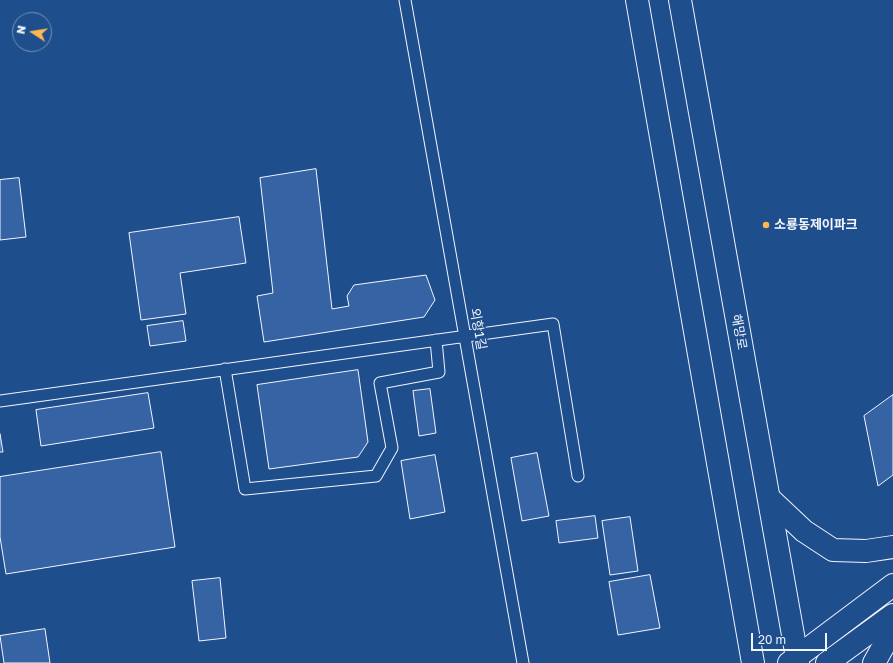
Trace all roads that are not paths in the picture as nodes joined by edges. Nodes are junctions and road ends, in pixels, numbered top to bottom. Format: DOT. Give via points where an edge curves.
graph roads {
  1 [pos="405,0"];
  2 [pos="638,0"];
  3 [pos="680,0"];
  4 [pos="465,337"];
  5 [pos="436,340"];
  6 [pos="225,369"];
  7 [pos="0,401"];
  8 [pos="578,476"];
  9 [pos="769,498"];
  10 [pos="893,547"];
  11 [pos="893,585"];
  12 [pos="893,615"];
  13 [pos="893,634"];
  14 [pos="795,661"];
  15 [pos="523,663"];
  16 [pos="753,663"];
  17 [pos="827,663"];
  18 [pos="874,663"];
  1 -- 4 [label="lane, 외항1길"];
  2 -- 16 [label="main road"];
  3 -- 9 [label="main road, 해망로"];
  4 -- 5 [label="lane"];
  4 -- 8 [label="lane" via="553,324"];
  4 -- 15 [label="lane, 외항1길"];
  5 -- 6 [label="lane"];
  5 -- 6 [label="lane" via="439,372 380,383 392,448 376,476 245,489"];
  6 -- 7 [label="lane"];
  9 -- 10 [label="main road" via="804,530 833,550 866,551"];
  9 -- 14 [label="main road, 해망로"];
  11 -- 14 [label="main road"];
  12 -- 17 [label="main road"];
  13 -- 18 [label="main road"];
}
